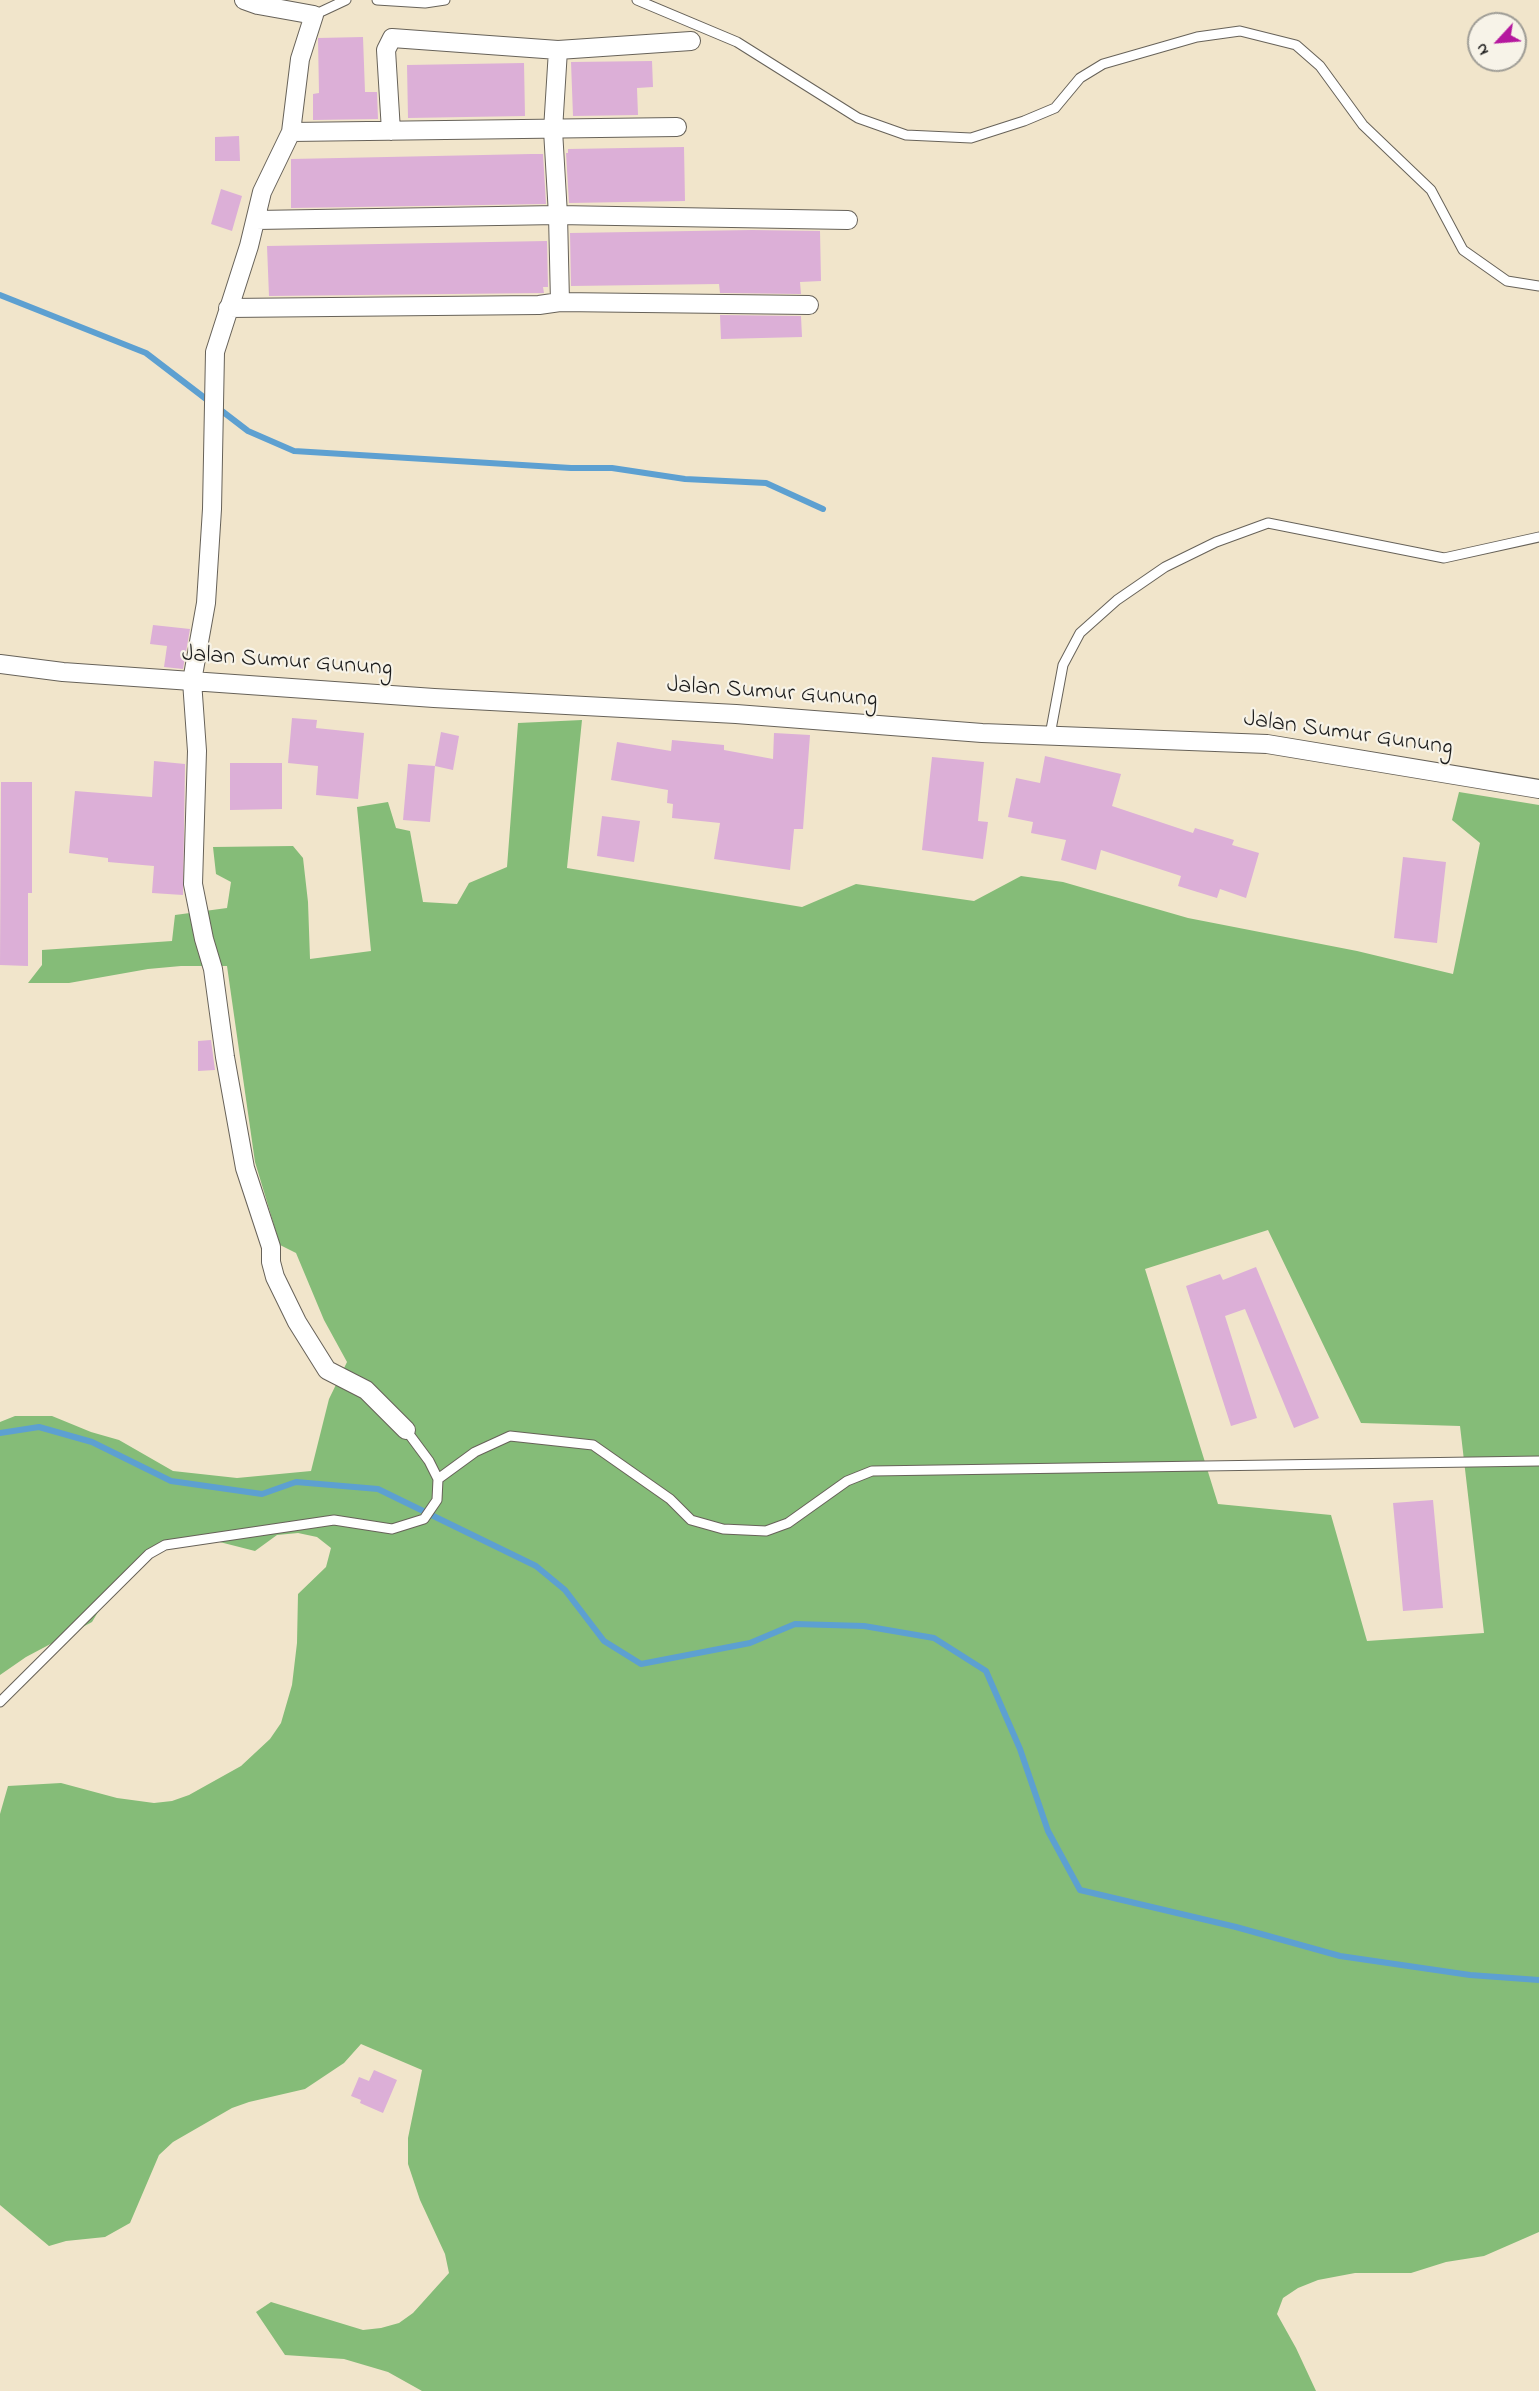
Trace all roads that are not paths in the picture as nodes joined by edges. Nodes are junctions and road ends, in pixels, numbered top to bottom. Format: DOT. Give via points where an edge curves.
graph roads {
  1 [pos="244,0"];
  2 [pos="346,0"];
  3 [pos="377,0"];
  4 [pos="446,0"];
  5 [pos="637,0"];
  6 [pos="314,15"];
  7 [pos="691,41"];
  8 [pos="558,50"];
  9 [pos="677,127"];
  10 [pos="553,130"];
  11 [pos="391,131"];
  12 [pos="291,132"];
  13 [pos="558,215"];
  14 [pos="256,220"];
  15 [pos="848,220"];
  16 [pos="1539,286"];
  17 [pos="560,302"];
  18 [pos="809,305"];
  19 [pos="228,308"];
  20 [pos="1539,537"];
  21 [pos="0,664"];
  22 [pos="192,681"];
  23 [pos="1050,735"];
  24 [pos="1539,789"];
  25 [pos="406,1430"];
  26 [pos="1539,1461"];
  27 [pos="438,1479"];
  28 [pos="0,1702"];
  1 -- 6 [label="street"];
  2 -- 6 [label="lane"];
  3 -- 4 [label="lane"];
  5 -- 16 [label="lane" via="737,42 858,118 906,135 971,138 1024,121 1055,108 1080,78 1103,64 1197,37 1240,31 1296,45 1320,66 1363,125 1431,190 1463,250 1507,281"];
  6 -- 12 [label="street" via="300,59"];
  7 -- 8 [label="street"];
  8 -- 10 [label="street"];
  8 -- 11 [label="street" via="392,38 386,50"];
  9 -- 10 [label="street"];
  10 -- 11 [label="street"];
  10 -- 13 [label="street"];
  11 -- 12 [label="street"];
  12 -- 14 [label="street" via="262,192"];
  13 -- 14 [label="street"];
  13 -- 15 [label="street"];
  13 -- 17 [label="street"];
  14 -- 19 [label="street"];
  17 -- 18 [label="street"];
  17 -- 19 [label="street"];
  19 -- 22 [label="street" via="215,352 206,603"];
  20 -- 23 [label="lane" via="1444,558 1268,523 1216,542 1165,567 1117,600 1080,633 1063,665"];
  21 -- 22 [label="street, Jalan Sumur Gunung"];
  22 -- 23 [label="street, Jalan Sumur Gunung"];
  22 -- 25 [label="street" via="197,751 193,884 213,969 245,1168 271,1247 275,1277 327,1370 366,1390"];
  23 -- 24 [label="street, Jalan Sumur Gunung" via="1267,744"];
  25 -- 27 [label="lane"];
  26 -- 27 [label="lane" via="872,1471 847,1481 788,1523 766,1531 723,1530 691,1520 670,1499 593,1445 510,1436 475,1452"];
  27 -- 28 [label="lane" via="436,1500 424,1519 392,1529 334,1520 165,1545 149,1554"];
}
